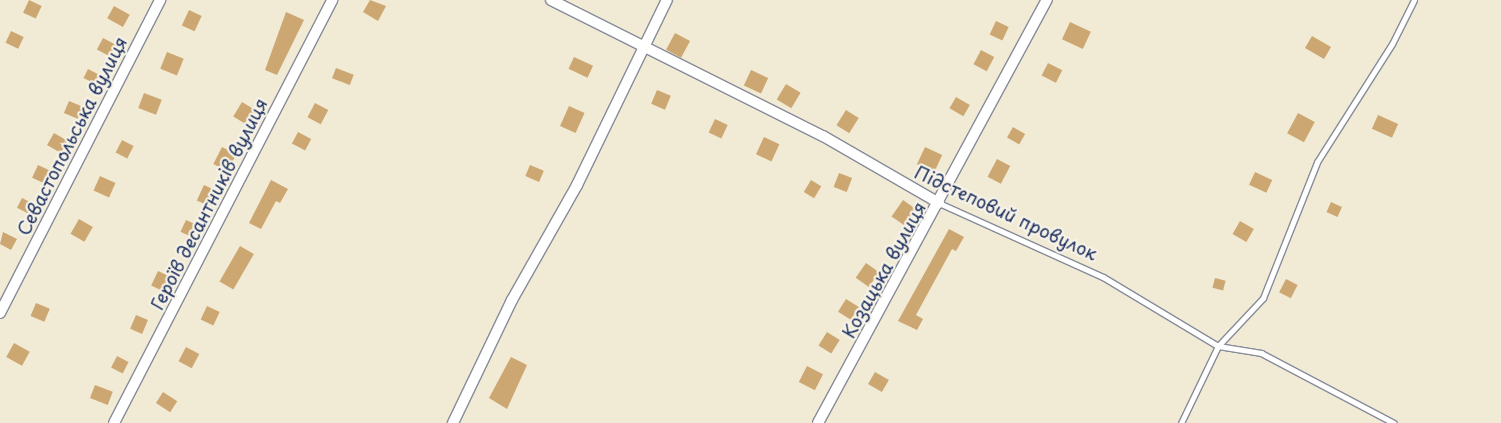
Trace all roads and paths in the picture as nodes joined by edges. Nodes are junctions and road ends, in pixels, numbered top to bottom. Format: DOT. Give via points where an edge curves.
graph roads {
  1 [pos="160,0"];
  2 [pos="332,0"];
  3 [pos="551,0"];
  4 [pos="667,0"];
  5 [pos="1048,0"];
  6 [pos="1414,0"];
  7 [pos="641,47"];
  8 [pos="939,203"];
  9 [pos="0,313"];
  10 [pos="1218,346"];
  11 [pos="114,423"];
  12 [pos="453,423"];
  13 [pos="818,423"];
  14 [pos="1181,423"];
  15 [pos="1394,423"];
  1 -- 9 [label="street, Севастопольська вулиця"];
  2 -- 11 [label="street, Героїв десантників вулиця"];
  3 -- 7 [label="street, Підстеповий провулок"];
  4 -- 7 [label="street"];
  5 -- 8 [label="street, Козацька вулиця"];
  6 -- 10 [label="lane" via="1392,44 1317,162 1263,298"];
  7 -- 8 [label="street, Підстеповий провулок" via="823,136"];
  7 -- 12 [label="street" via="577,185 512,300"];
  8 -- 10 [label="lane, Підстеповий провулок" via="1104,276"];
  8 -- 13 [label="street, Козацька вулиця"];
  10 -- 14 [label="lane"];
  10 -- 15 [label="lane, Підстеповий провулок" via="1261,353"];
}
